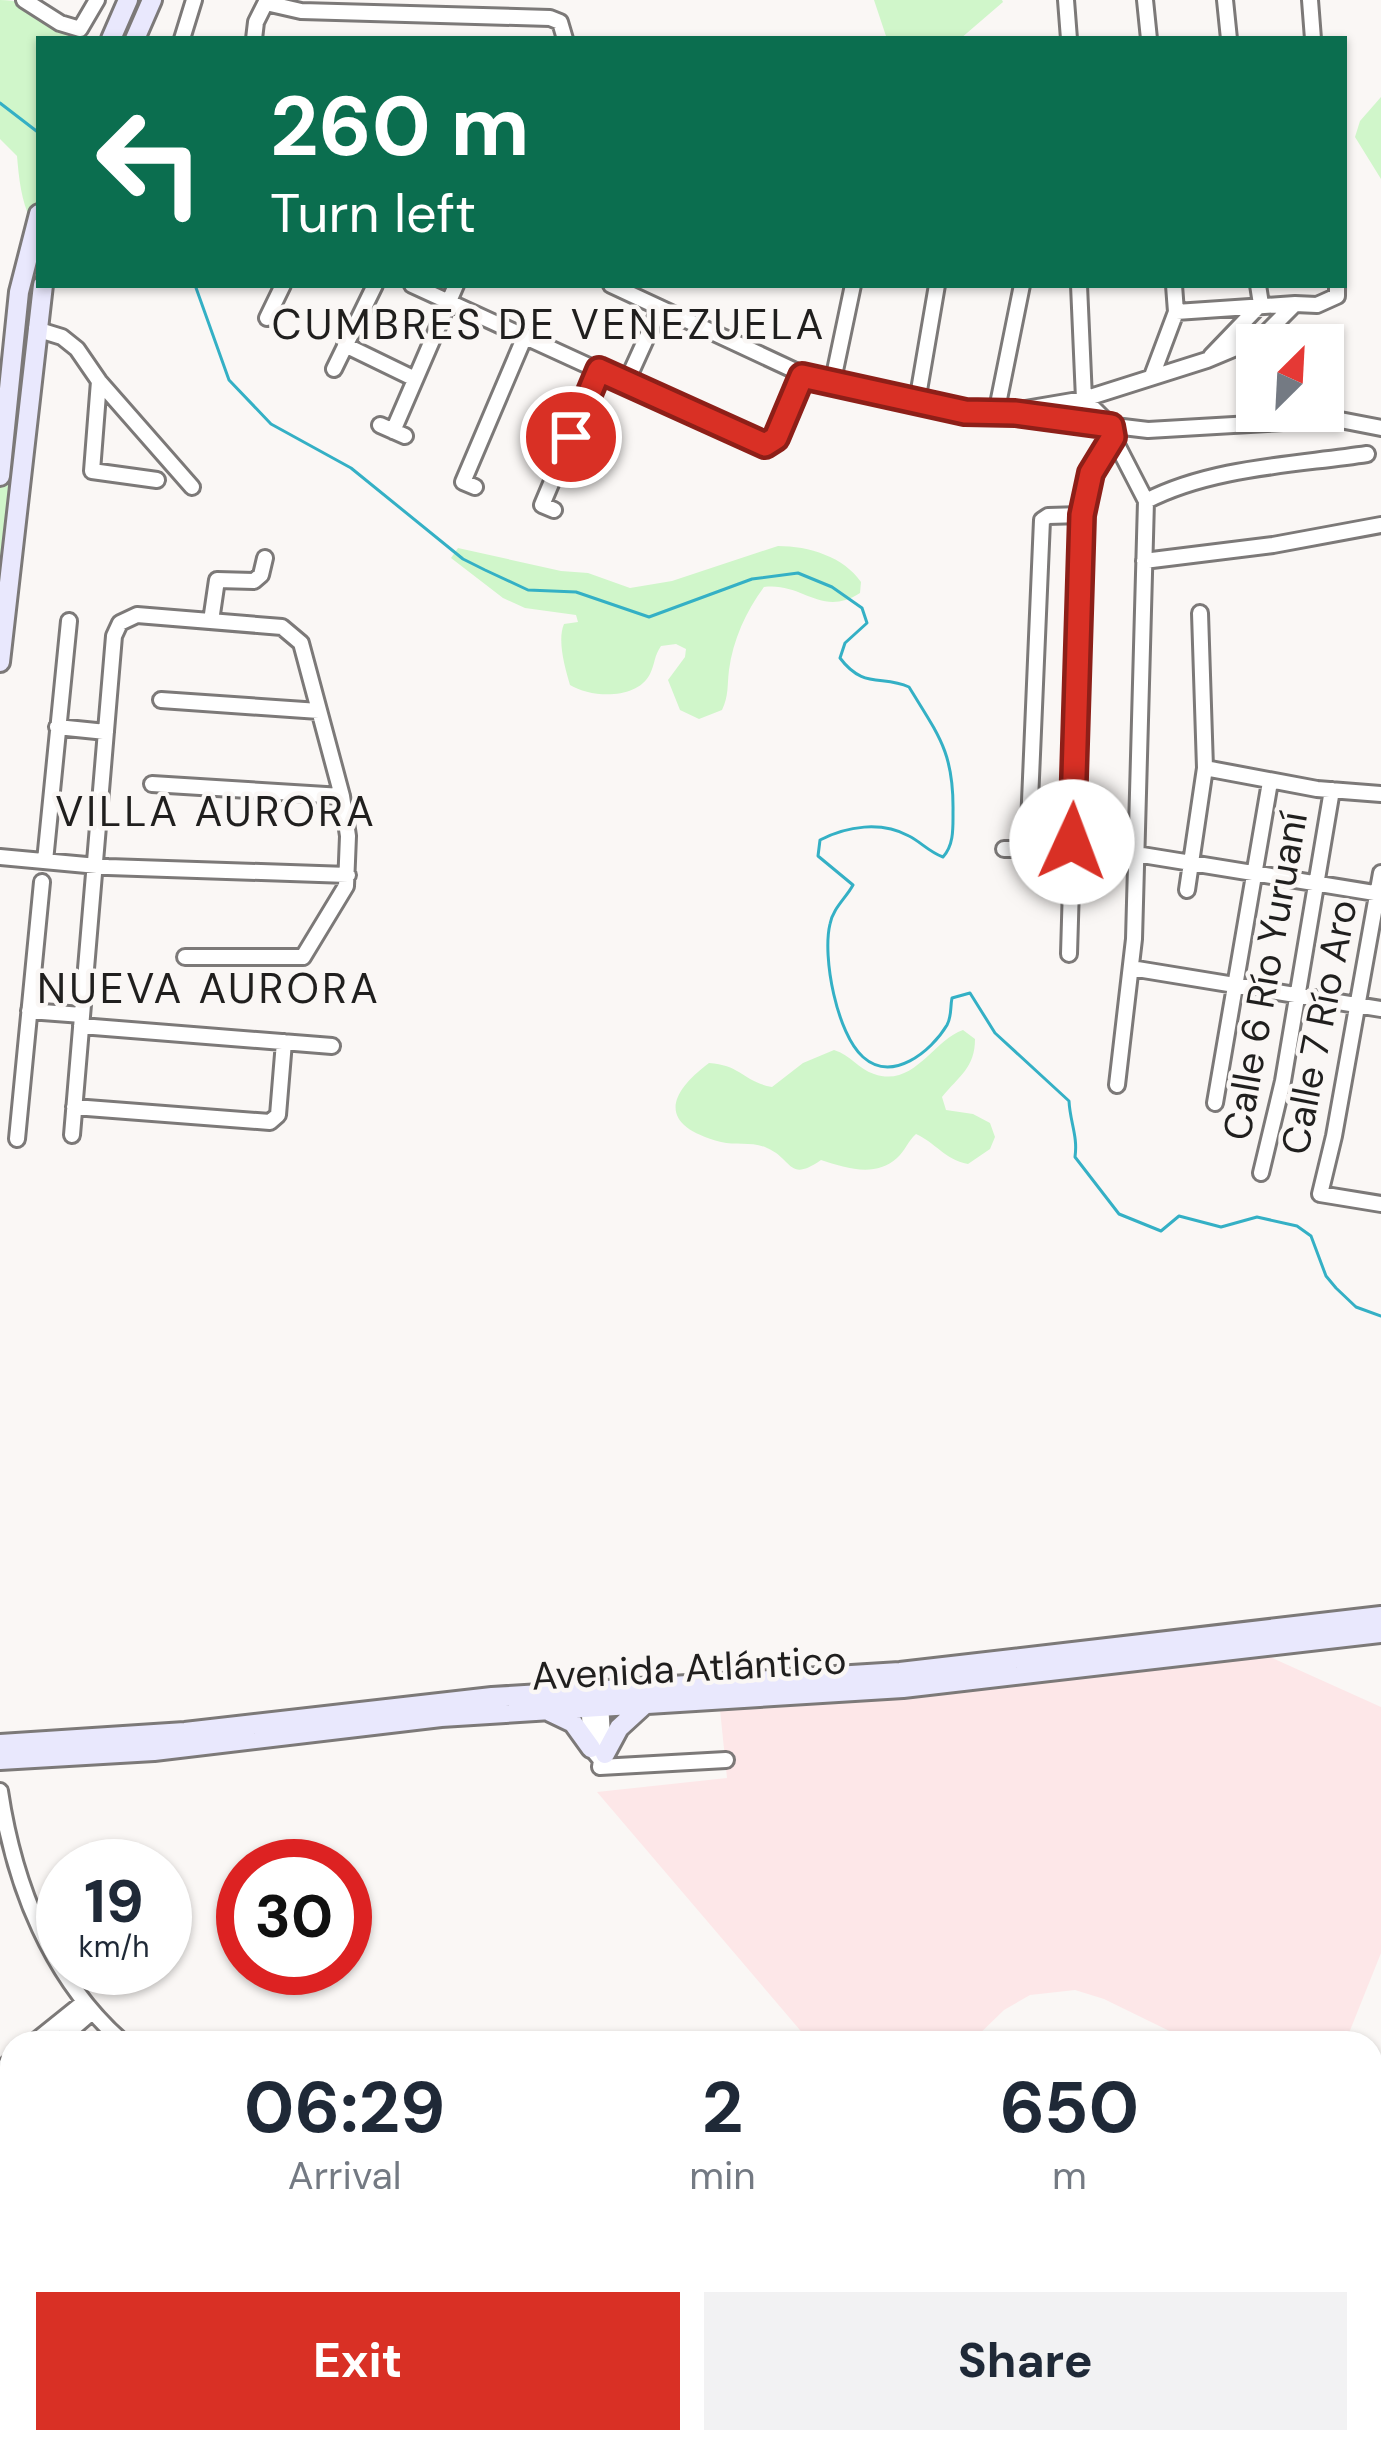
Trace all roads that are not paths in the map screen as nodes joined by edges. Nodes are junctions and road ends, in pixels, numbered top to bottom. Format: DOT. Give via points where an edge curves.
graph roads {
  1 [pos="24,0"];
  2 [pos="97,0"];
  3 [pos="128,0"];
  4 [pos="152,0"];
  5 [pos="194,0"];
  6 [pos="1066,0"];
  7 [pos="1145,0"];
  8 [pos="1225,0"];
  9 [pos="1310,0"];
  10 [pos="267,1"];
  11 [pos="415,7"];
  12 [pos="112,36"];
  13 [pos="136,36"];
  14 [pos="183,36"];
  15 [pos="254,36"];
  16 [pos="564,36"];
  17 [pos="1069,36"];
  18 [pos="1149,36"];
  19 [pos="1229,36"];
  20 [pos="1312,36"];
  21 [pos="36,226"];
  22 [pos="43,288"];
  23 [pos="282,288"];
  24 [pos="374,288"];
  25 [pos="419,288"];
  26 [pos="454,288"];
  27 [pos="617,288"];
  28 [pos="852,288"];
  29 [pos="936,288"];
  30 [pos="1021,288"];
  31 [pos="1079,288"];
  32 [pos="1174,288"];
  33 [pos="1258,288"];
  34 [pos="1337,288"];
  35 [pos="448,301"];
  36 [pos="1261,304"];
  37 [pos="1295,304"];
  38 [pos="660,308"];
  39 [pos="1176,312"];
  40 [pos="267,317"];
  41 [pos="36,329"];
  42 [pos="525,336"];
  43 [pos="345,345"];
  44 [pos="1207,360"];
  45 [pos="334,369"];
  46 [pos="599,370"];
  47 [pos="802,376"];
  48 [pos="1152,376"];
  49 [pos="415,379"];
  50 [pos="99,381"];
  51 [pos="626,383"];
  52 [pos="832,385"];
  53 [pos="1084,399"];
  54 [pos="917,402"];
  55 [pos="996,413"];
  56 [pos="1015,413"];
  57 [pos="1381,428"];
  58 [pos="393,431"];
  59 [pos="1112,431"];
  60 [pos="1367,454"];
  61 [pos="0,476"];
  62 [pos="157,480"];
  63 [pos="192,488"];
  64 [pos="475,488"];
  65 [pos="1146,501"];
  66 [pos="554,510"];
  67 [pos="1082,515"];
  68 [pos="1381,525"];
  69 [pos="265,558"];
  70 [pos="1144,561"];
  71 [pos="1200,613"];
  72 [pos="69,621"];
  73 [pos="211,621"];
  74 [pos="0,662"];
  75 [pos="161,700"];
  76 [pos="319,711"];
  77 [pos="57,727"];
  78 [pos="106,732"];
  79 [pos="1204,768"];
  80 [pos="1270,782"];
  81 [pos="152,784"];
  82 [pos="1332,790"];
  83 [pos="1381,794"];
  84 [pos="342,796"];
  85 [pos="1028,848"];
  86 [pos="1004,849"];
  87 [pos="1072,849"];
  88 [pos="1136,854"];
  89 [pos="0,857"];
  90 [pos="45,861"];
  91 [pos="1193,862"];
  92 [pos="94,865"];
  93 [pos="1253,872"];
  94 [pos="1381,873"];
  95 [pos="348,875"];
  96 [pos="42,882"];
  97 [pos="1314,883"];
  98 [pos="1187,890"];
  99 [pos="1379,894"];
  100 [pos="1069,955"];
  101 [pos="185,956"];
  102 [pos="1131,968"];
  103 [pos="1235,983"];
  104 [pos="1297,994"];
  105 [pos="1358,1005"];
  106 [pos="1381,1009"];
  107 [pos="29,1011"];
  108 [pos="81,1021"];
  109 [pos="284,1042"];
  110 [pos="332,1046"];
  111 [pos="1117,1085"];
  112 [pos="1215,1103"];
  113 [pos="74,1107"];
  114 [pos="72,1136"];
  115 [pos="16,1139"];
  116 [pos="1261,1173"];
  117 [pos="1381,1204"];
  118 [pos="1381,1616"];
  119 [pos="1381,1633"];
  120 [pos="594,1699"];
  121 [pos="643,1706"];
  122 [pos="546,1709"];
  123 [pos="0,1744"];
  124 [pos="599,1754"];
  125 [pos="0,1760"];
  126 [pos="726,1760"];
  127 [pos="0,1791"];
  128 [pos="88,2007"];
  129 [pos="51,2031"];
  130 [pos="67,2031"];
  131 [pos="112,2031"];
  1 -- 2 [label="street" via="83,28"];
  3 -- 12 [label="main road"];
  4 -- 13 [label="main road"];
  5 -- 14 [label="street"];
  6 -- 17 [label="street"];
  7 -- 18 [label="street"];
  8 -- 19 [label="street"];
  9 -- 20 [label="street"];
  10 -- 11 [label="street" via="301,11"];
  10 -- 15 [label="street"];
  11 -- 16 [label="street" via="550,18"];
  21 -- 61 [label="main road" via="20,292"];
  22 -- 41 [label="main road"];
  23 -- 40 [label="street"];
  24 -- 43 [label="street"];
  25 -- 35 [label="street"];
  26 -- 35 [label="street"];
  27 -- 38 [label="street"];
  28 -- 52 [label="street"];
  29 -- 54 [label="street"];
  30 -- 55 [label="street"];
  31 -- 53 [label="street"];
  32 -- 39 [label="street"];
  33 -- 36 [label="street"];
  34 -- 37 [label="street" via="1326,302"];
  35 -- 42 [label="street"];
  35 -- 49 [label="street"];
  36 -- 37 [label="street"];
  36 -- 39 [label="street"];
  36 -- 44 [label="street"];
  37 -- 44 [label="street" via="1262,337"];
  38 -- 47 [label="street"];
  38 -- 51 [label="street"];
  39 -- 48 [label="street"];
  41 -- 50 [label="street" via="68,340"];
  41 -- 74 [label="main road"];
  42 -- 46 [label="street"];
  42 -- 64 [label="street" via="463,482"];
  43 -- 45 [label="street"];
  43 -- 49 [label="street"];
  44 -- 48 [label="street"];
  46 -- 51 [label="street"];
  46 -- 66 [label="street" via="542,505"];
  47 -- 51 [label="street" via="776,438 759,444"];
  47 -- 52 [label="street"];
  48 -- 53 [label="street"];
  49 -- 58 [label="street"];
  50 -- 62 [label="street" via="92,471"];
  50 -- 63 [label="street"];
  52 -- 54 [label="street"];
  53 -- 56 [label="street"];
  53 -- 59 [label="street"];
  54 -- 55 [label="street"];
  55 -- 56 [label="street"];
  56 -- 59 [label="street"];
  57 -- 59 [label="street" via="1335,419"];
  59 -- 65 [label="street"];
  59 -- 67 [label="street"];
  60 -- 65 [label="street" via="1205,479"];
  65 -- 70 [label="street"];
  67 -- 85 [label="street" via="1042,520"];
  67 -- 87 [label="street"];
  68 -- 70 [label="street"];
  69 -- 73 [label="street" via="254,581 217,580"];
  70 -- 88 [label="street"];
  71 -- 79 [label="street"];
  72 -- 77 [label="street"];
  73 -- 76 [label="street" via="289,630 301,643"];
  73 -- 78 [label="street" via="137,615 120,623"];
  75 -- 76 [label="street"];
  76 -- 84 [label="street"];
  77 -- 78 [label="street"];
  77 -- 90 [label="street"];
  78 -- 92 [label="street"];
  79 -- 80 [label="street"];
  79 -- 91 [label="street"];
  80 -- 82 [label="street"];
  80 -- 93 [label="street"];
  81 -- 84 [label="street"];
  82 -- 83 [label="street"];
  82 -- 97 [label="street, Calle 6 Río Yuruaní"];
  84 -- 95 [label="street"];
  85 -- 86 [label="street"];
  85 -- 87 [label="street"];
  87 -- 100 [label="street"];
  88 -- 91 [label="street"];
  88 -- 102 [label="street"];
  89 -- 90 [label="street"];
  90 -- 92 [label="street"];
  91 -- 93 [label="street"];
  91 -- 98 [label="street"];
  92 -- 95 [label="street"];
  92 -- 108 [label="street"];
  93 -- 97 [label="street"];
  93 -- 103 [label="street"];
  94 -- 99 [label="street, Calle 7 Río Aro"];
  95 -- 101 [label="street" via="303,957"];
  96 -- 107 [label="street"];
  97 -- 99 [label="street"];
  97 -- 104 [label="street, Calle 6 Río Yuruaní"];
  99 -- 105 [label="street, Calle 7 Río Aro"];
  102 -- 103 [label="street"];
  102 -- 111 [label="street"];
  103 -- 104 [label="street"];
  103 -- 112 [label="street"];
  104 -- 105 [label="street"];
  104 -- 116 [label="street, Calle 6 Río Yuruaní"];
  105 -- 106 [label="street"];
  105 -- 117 [label="street, Calle 7 Río Aro" via="1320,1194"];
  107 -- 108 [label="street"];
  107 -- 115 [label="street"];
  108 -- 109 [label="street"];
  108 -- 113 [label="street"];
  109 -- 110 [label="street"];
  109 -- 113 [label="street" via="278,1115 270,1122"];
  113 -- 114 [label="street"];
  118 -- 120 [label="main road, Avenida Atlántico" via="1025,1660"];
  119 -- 121 [label="main road, Avenida Atlántico" via="1013,1677"];
  120 -- 121 [label="main road, Avenida Atlántico"];
  120 -- 122 [label="main road, Avenida Atlántico"];
  120 -- 123 [label="main road, Avenida Atlántico" via="383,1707"];
  120 -- 124 [label="street"];
  121 -- 124 [label="main road"];
  122 -- 124 [label="main road" via="573,1723"];
  122 -- 125 [label="main road, Avenida Atlántico"];
  124 -- 126 [label="street" via="600,1768"];
  127 -- 128 [label="street" via="26,1896"];
  128 -- 129 [label="street"];
  128 -- 130 [label="street"];
  128 -- 131 [label="street"];
}
